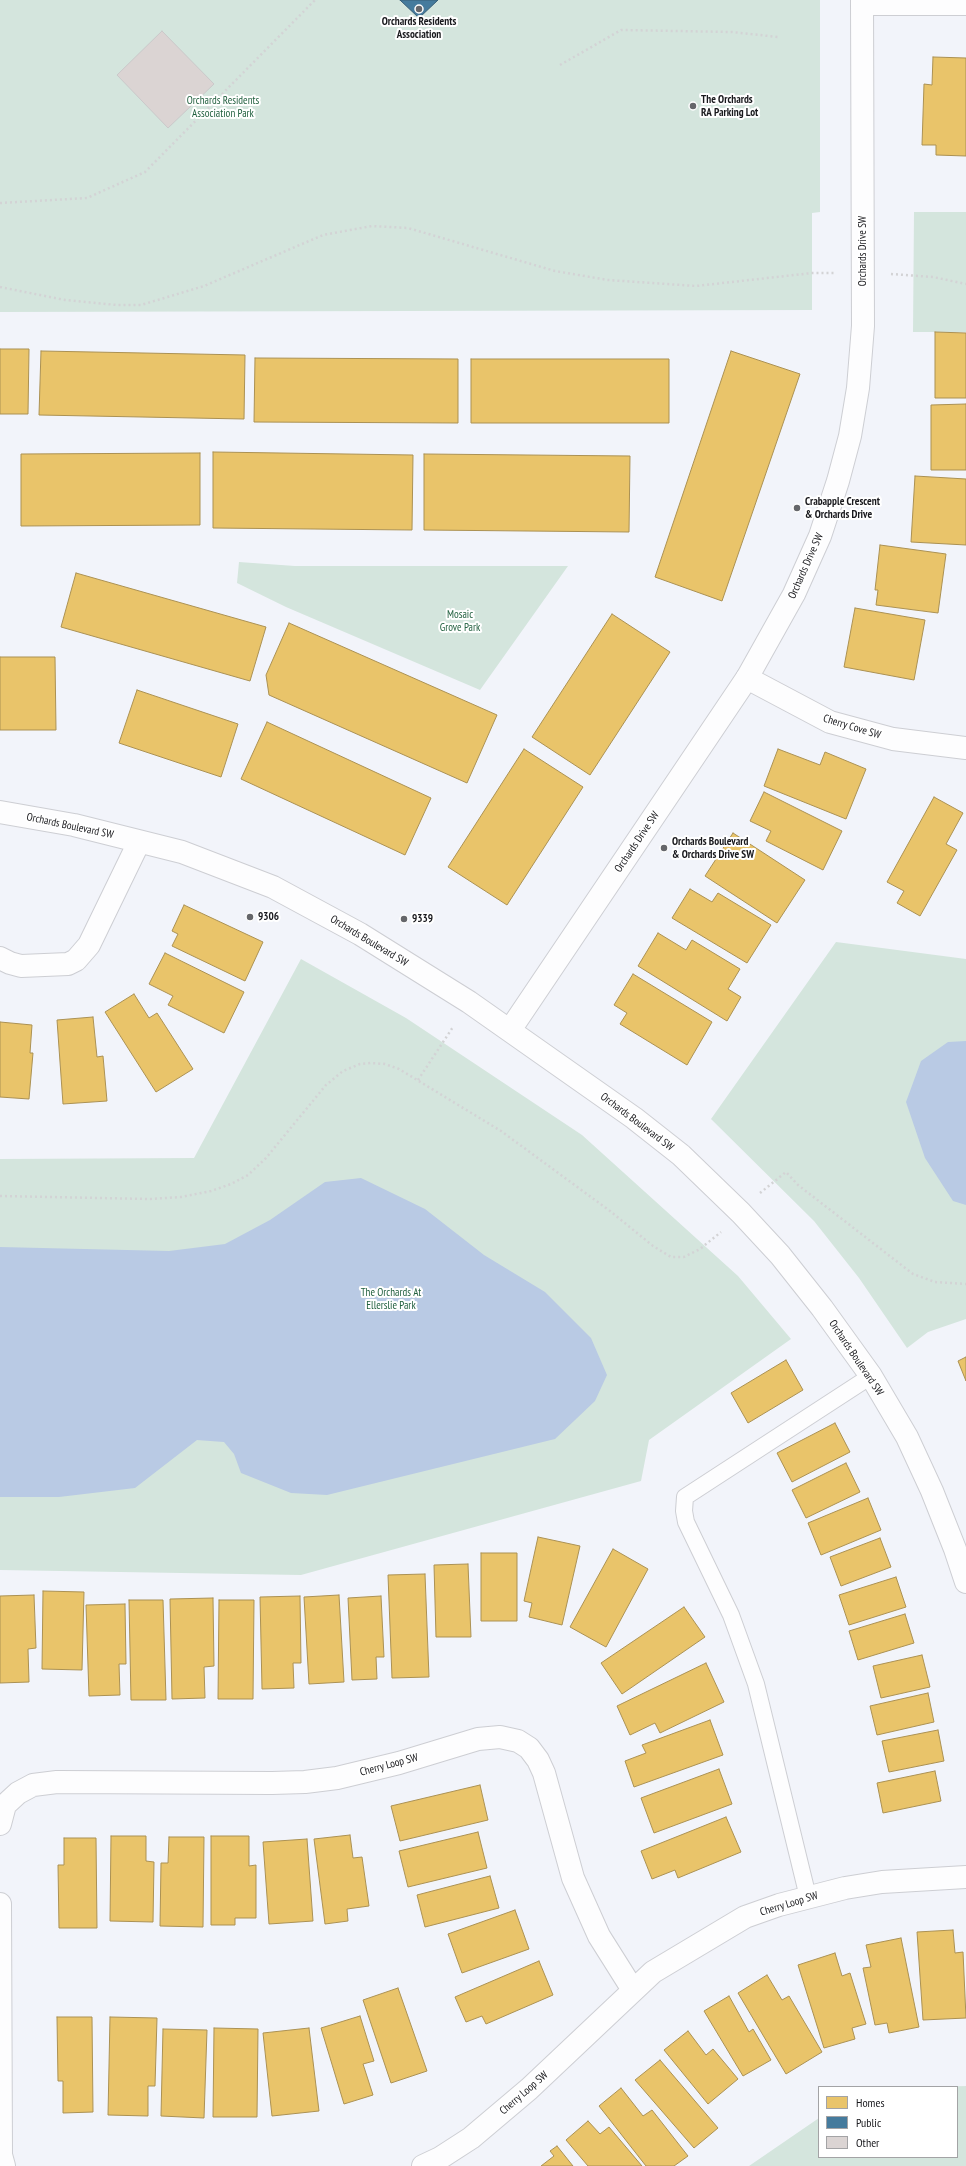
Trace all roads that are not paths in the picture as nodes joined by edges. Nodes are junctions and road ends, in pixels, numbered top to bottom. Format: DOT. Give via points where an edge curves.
graph roads {
  1 [pos="862,2"];
  2 [pos="966,4"];
  3 [pos="747,678"];
  4 [pos="966,748"];
  5 [pos="0,812"];
  6 [pos="139,842"];
  7 [pos="0,958"];
  8 [pos="510,1030"];
  9 [pos="871,1376"];
  10 [pos="961,1547"];
  11 [pos="966,1582"];
  12 [pos="0,1824"];
  13 [pos="966,1877"];
  14 [pos="808,1897"];
  15 [pos="0,1904"];
  16 [pos="633,1990"];
  17 [pos="4,2166"];
  18 [pos="423,2166"];
  1 -- 2 [label="street"];
  1 -- 3 [label="street, Orchards Drive SW" via="863,326 852,429 820,536 794,594"];
  3 -- 4 [label="street, Cherry Cove SW" via="830,722 893,739"];
  3 -- 8 [label="street, Orchards Drive SW"];
  5 -- 6 [label="street, Orchards Boulevard SW" via="74,825"];
  6 -- 7 [label="street" via="89,945 76,960 68,964 21,966"];
  6 -- 8 [label="street, Orchards Boulevard SW" via="182,852 273,887 360,934 470,1002"];
  8 -- 9 [label="street, Orchards Boulevard SW" via="634,1118 707,1179 780,1255"];
  9 -- 10 [label="street, Orchards Boulevard SW" via="907,1437"];
  9 -- 14 [label="lane" via="686,1497 684,1511 686,1522 731,1615 756,1684"];
  10 -- 11 [label="street, Orchards Boulevard SW"];
  12 -- 16 [label="street, Cherry Loop SW" via="5,1805 18,1793 33,1785 57,1782 305,1782 337,1778 391,1765 478,1739 500,1737 518,1741 529,1748 538,1760 544,1773 573,1878 599,1936"];
  13 -- 14 [label="street, Cherry Loop SW" via="882,1882"];
  14 -- 16 [label="street, Cherry Loop SW" via="745,1917 653,1972"];
  15 -- 17 [label="street" via="1,2155"];
  16 -- 18 [label="street, Cherry Loop SW" via="529,2089 470,2138"];
}
